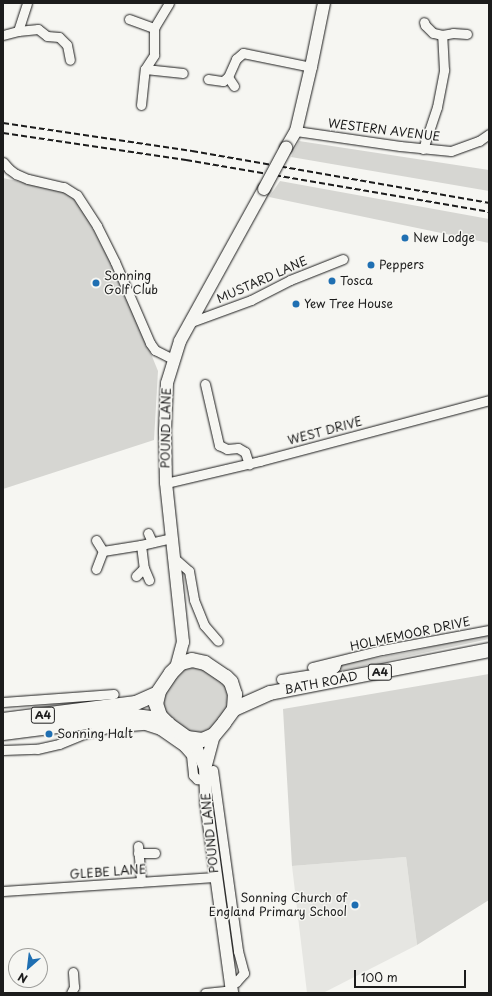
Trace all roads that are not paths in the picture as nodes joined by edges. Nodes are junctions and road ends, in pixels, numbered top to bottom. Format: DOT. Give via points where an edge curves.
graph roads {
  1 [pos="27,3"];
  2 [pos="169,3"];
  3 [pos="324,3"];
  4 [pos="129,19"];
  5 [pos="424,22"];
  6 [pos="154,28"];
  7 [pos="18,31"];
  8 [pos="467,34"];
  9 [pos="3,35"];
  10 [pos="442,35"];
  11 [pos="70,60"];
  12 [pos="312,67"];
  13 [pos="145,68"];
  14 [pos="183,73"];
  15 [pos="228,78"];
  16 [pos="208,79"];
  17 [pos="234,86"];
  18 [pos="141,105"];
  19 [pos="296,131"];
  20 [pos="489,134"];
  21 [pos="423,149"];
  22 [pos="3,162"];
  23 [pos="343,259"];
  24 [pos="190,322"];
  25 [pos="173,359"];
  26 [pos="205,384"];
  27 [pos="489,400"];
  28 [pos="249,464"];
  29 [pos="166,482"];
  30 [pos="148,533"];
  31 [pos="171,538"];
  32 [pos="96,540"];
  33 [pos="152,542"];
  34 [pos="141,545"];
  35 [pos="103,551"];
  36 [pos="174,558"];
  37 [pos="144,568"];
  38 [pos="96,569"];
  39 [pos="136,576"];
  40 [pos="149,580"];
  41 [pos="489,630"];
  42 [pos="218,641"];
  43 [pos="182,642"];
  44 [pos="489,650"];
  45 [pos="202,661"];
  46 [pos="337,662"];
  47 [pos="312,667"];
  48 [pos="176,668"];
  49 [pos="280,679"];
  50 [pos="231,682"];
  51 [pos="158,693"];
  52 [pos="270,693"];
  53 [pos="114,694"];
  54 [pos="3,702"];
  55 [pos="18,702"];
  56 [pos="234,709"];
  57 [pos="21,718"];
  58 [pos="3,720"];
  59 [pos="168,724"];
  60 [pos="24,732"];
  61 [pos="3,734"];
  62 [pos="214,735"];
  63 [pos="187,738"];
  64 [pos="3,750"];
  65 [pos="208,772"];
  66 [pos="218,801"];
  67 [pos="206,802"];
  68 [pos="155,852"];
  69 [pos="215,877"];
  70 [pos="141,882"];
  71 [pos="3,891"];
  72 [pos="73,972"];
  73 [pos="231,989"];
  74 [pos="72,993"];
  75 [pos="205,993"];
  1 -- 7 [label="street"];
  2 -- 6 [label="street"];
  3 -- 12 [label="street"];
  4 -- 6 [label="street"];
  5 -- 10 [label="street" via="433,33"];
  6 -- 13 [label="street" via="158,55"];
  7 -- 9 [label="street"];
  7 -- 11 [label="street" via="38,29 47,36 59,37 66,45"];
  8 -- 10 [label="street"];
  10 -- 21 [label="street" via="444,70 437,107"];
  12 -- 15 [label="street" via="243,53 236,59"];
  12 -- 19 [label="street"];
  13 -- 14 [label="street"];
  13 -- 18 [label="street"];
  15 -- 16 [label="street" via="223,81"];
  15 -- 17 [label="street"];
  19 -- 21 [label="street, WESTERN AVENUE"];
  19 -- 24 [label="street, POUND LANE, bridge"];
  20 -- 21 [label="street, WESTERN AVENUE" via="479,141 451,151"];
  22 -- 25 [label="street" via="16,174 64,187 77,195 98,226 150,343 155,350"];
  23 -- 24 [label="street, MUSTARD LANE" via="290,280 251,300"];
  24 -- 25 [label="street, POUND LANE"];
  25 -- 29 [label="street, POUND LANE" via="167,383"];
  26 -- 28 [label="street" via="218,445 227,449 238,448 244,452"];
  27 -- 28 [label="street, WEST DRIVE"];
  28 -- 29 [label="street, WEST DRIVE"];
  29 -- 31 [label="street, POUND LANE"];
  30 -- 33 [label="street"];
  31 -- 33 [label="street"];
  31 -- 36 [label="street, POUND LANE"];
  32 -- 35 [label="street"];
  33 -- 34 [label="street"];
  34 -- 35 [label="street"];
  34 -- 37 [label="street"];
  35 -- 38 [label="street"];
  36 -- 42 [label="street" via="189,571 194,600 204,624"];
  36 -- 43 [label="street, POUND LANE"];
  37 -- 39 [label="street"];
  37 -- 40 [label="street"];
  41 -- 46 [label="street, HOLMEMOOR DRIVE" via="382,650"];
  43 -- 45 [label="street"];
  43 -- 48 [label="street, POUND LANE"];
  44 -- 52 [label="main road, BATH ROAD / A4"];
  45 -- 48 [label="main road" via="185,661"];
  45 -- 50 [label="main road"];
  46 -- 47 [label="street, HOLMEMOOR DRIVE"];
  46 -- 49 [label="street, HOLMEMOOR DRIVE" via="331,671"];
  48 -- 51 [label="main road"];
  50 -- 52 [label="main road, BATH ROAD / A4" via="251,690"];
  50 -- 56 [label="main road" via="235,694"];
  51 -- 57 [label="main road, A4" via="136,703"];
  51 -- 59 [label="main road" via="157,708 160,716"];
  52 -- 56 [label="main road, BATH ROAD / A4"];
  53 -- 55 [label="street"];
  54 -- 55 [label="street"];
  55 -- 57 [label="street"];
  56 -- 62 [label="main road"];
  57 -- 58 [label="main road, A4"];
  57 -- 60 [label="main road"];
  59 -- 60 [label="main road, A4" via="135,716"];
  59 -- 63 [label="main road"];
  60 -- 61 [label="main road, A4"];
  62 -- 63 [label="main road" via="202,740"];
  62 -- 65 [label="street, POUND LANE"];
  63 -- 65 [label="street, POUND LANE" via="197,749"];
  64 -- 65 [label="street" via="37,749 90,732 136,724 160,730 184,747 191,755 193,775 197,779"];
  65 -- 66 [label="street"];
  65 -- 67 [label="street, POUND LANE"];
  66 -- 67 [label="street"];
  66 -- 73 [label="street" via="238,951 244,973"];
  67 -- 69 [label="street, POUND LANE"];
  68 -- 70 [label="street" via="138,850"];
  69 -- 70 [label="street, GLEBE LANE"];
  69 -- 73 [label="street, POUND LANE"];
  70 -- 71 [label="street, GLEBE LANE"];
  72 -- 74 [label="street"];
  73 -- 75 [label="street"];
}
